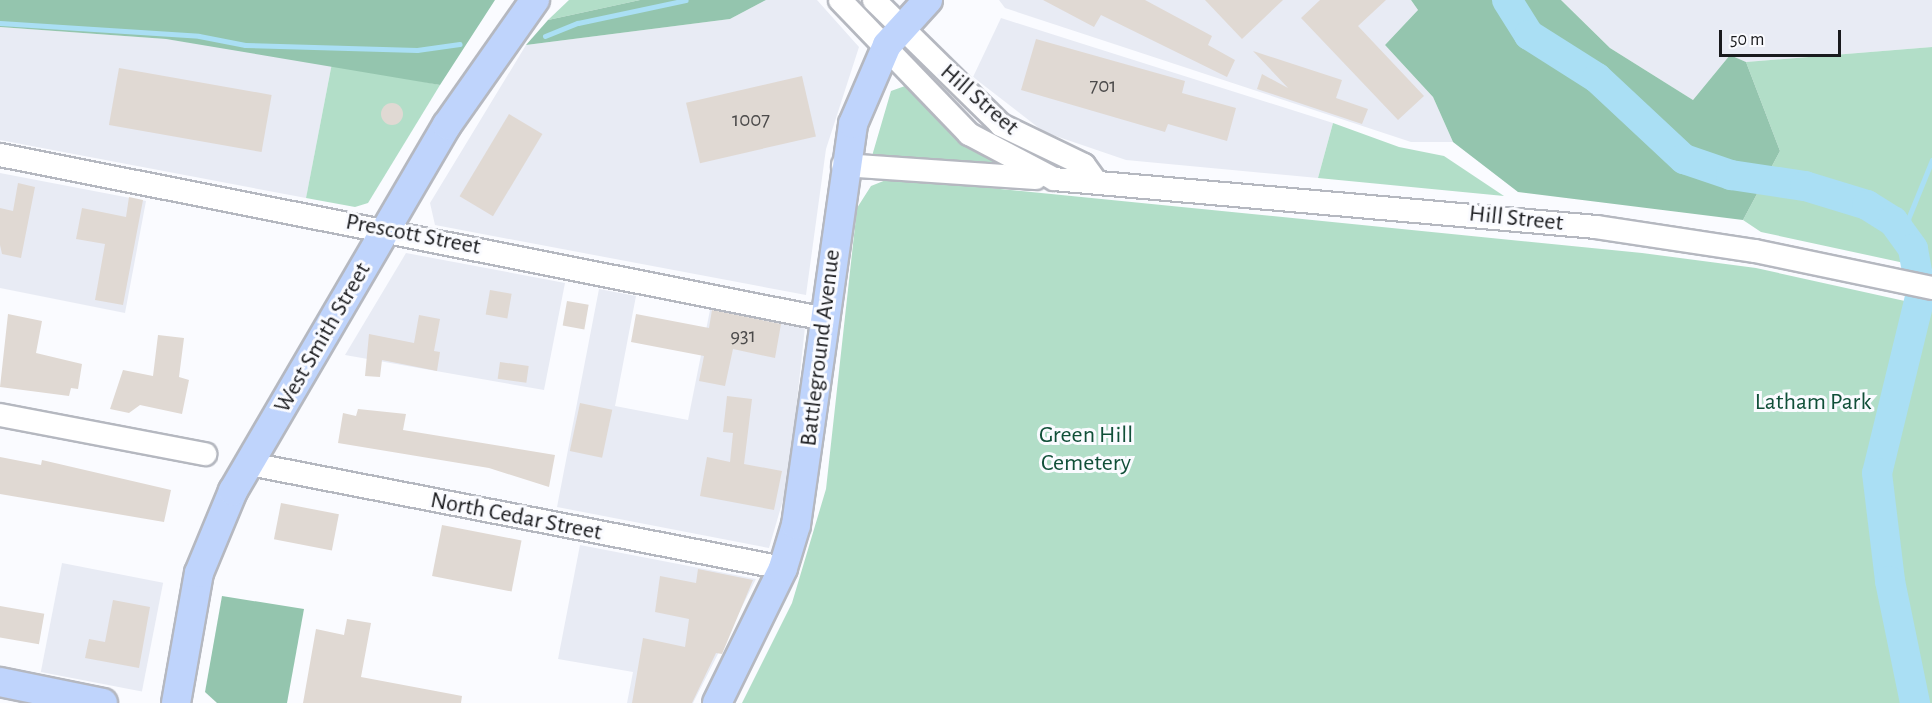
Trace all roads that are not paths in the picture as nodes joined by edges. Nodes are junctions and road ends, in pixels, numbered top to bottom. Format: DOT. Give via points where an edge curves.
graph roads {
  1 [pos="535,0"];
  2 [pos="840,0"];
  3 [pos="874,0"];
  4 [pos="928,0"];
  5 [pos="894,36"];
  6 [pos="0,155"];
  7 [pos="843,165"];
  8 [pos="1054,179"];
  9 [pos="1095,180"];
  10 [pos="386,230"];
  11 [pos="1932,288"];
  12 [pos="825,319"];
  13 [pos="0,415"];
  14 [pos="205,454"];
  15 [pos="250,464"];
  16 [pos="783,568"];
  17 [pos="0,682"];
  18 [pos="103,703"];
  19 [pos="176,703"];
  20 [pos="717,703"];
  1 -- 10 [label="main road, West Smith Street" via="447,125"];
  2 -- 5 [label="street, Hill Street"];
  3 -- 5 [label="street, Hill Street"];
  4 -- 5 [label="main road, Battleground Avenue"];
  5 -- 7 [label="main road, Battleground Avenue" via="853,124"];
  5 -- 8 [label="street, Hill Street" via="969,134 1033,172"];
  5 -- 9 [label="street, Hill Street" via="1001,125 1084,165"];
  6 -- 10 [label="street, Prescott Street"];
  7 -- 8 [label="street, Hill Street"];
  7 -- 12 [label="main road, Battleground Avenue"];
  8 -- 9 [label="street, Hill Street"];
  9 -- 11 [label="street, Hill Street" via="1596,227"];
  10 -- 12 [label="street, Prescott Street"];
  10 -- 15 [label="main road, West Smith Street"];
  12 -- 16 [label="main road, Battleground Avenue" via="806,477"];
  13 -- 14 [label="street"];
  15 -- 16 [label="street, North Cedar Street"];
  15 -- 19 [label="main road, West Smith Street" via="199,573"];
  16 -- 20 [label="main road, Battleground Avenue"];
  17 -- 18 [label="main road"];
}
